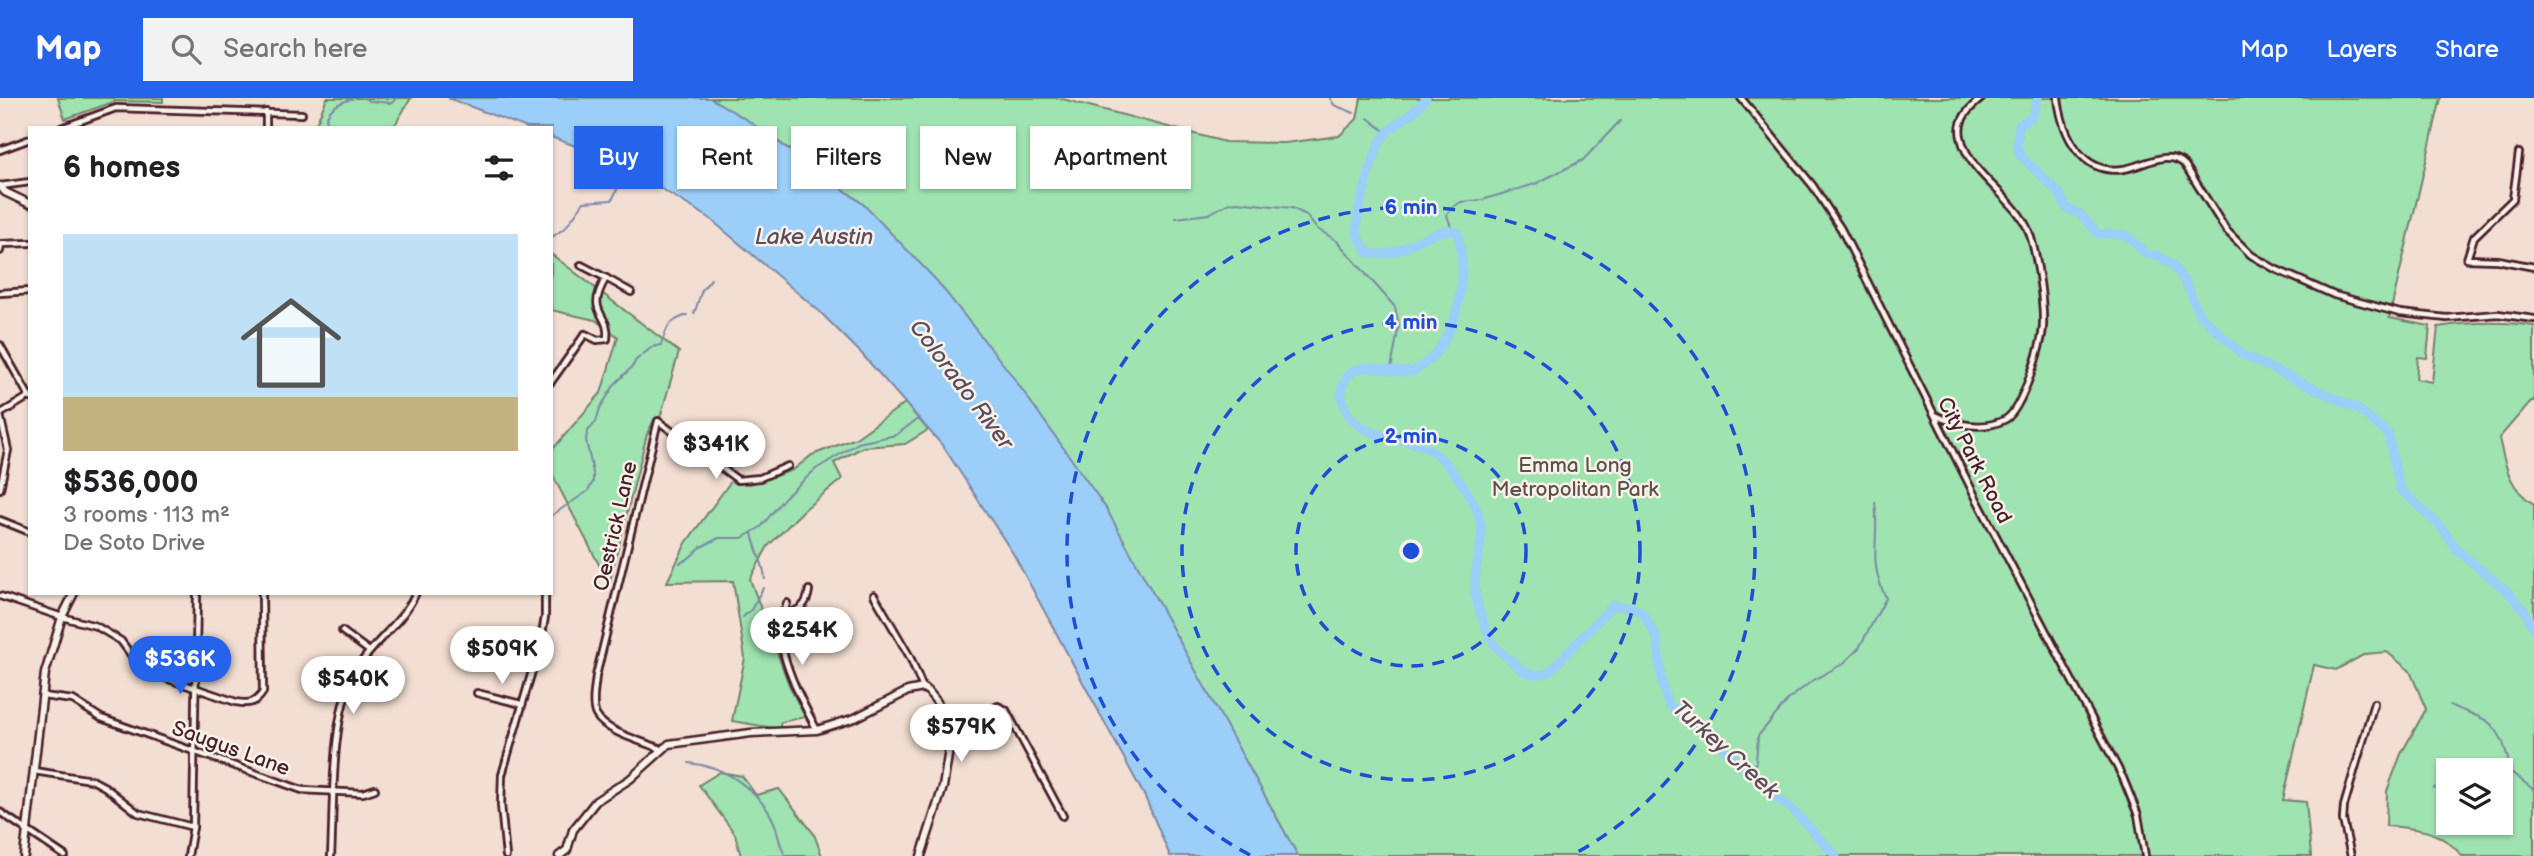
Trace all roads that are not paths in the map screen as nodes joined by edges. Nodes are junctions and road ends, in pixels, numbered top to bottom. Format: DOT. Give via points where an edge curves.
graph roads {
  1 [pos="1741,98"];
  2 [pos="1982,98"];
  3 [pos="2058,98"];
  4 [pos="266,112"];
  5 [pos="302,114"];
  6 [pos="66,126"];
  7 [pos="266,126"];
  8 [pos="28,140"];
  9 [pos="0,150"];
  10 [pos="2519,153"];
  11 [pos="28,183"];
  12 [pos="0,186"];
  13 [pos="28,203"];
  14 [pos="28,243"];
  15 [pos="1,244"];
  16 [pos="0,251"];
  17 [pos="581,265"];
  18 [pos="2534,267"];
  19 [pos="606,278"];
  20 [pos="28,290"];
  21 [pos="631,292"];
  22 [pos="0,293"];
  23 [pos="2534,320"];
  24 [pos="0,345"];
  25 [pos="553,379"];
  26 [pos="28,395"];
  27 [pos="28,398"];
  28 [pos="0,414"];
  29 [pos="1933,414"];
  30 [pos="788,466"];
  31 [pos="0,489"];
  32 [pos="0,520"];
  33 [pos="28,531"];
  34 [pos="809,590"];
  35 [pos="73,595"];
  36 [pos="197,595"];
  37 [pos="262,595"];
  38 [pos="415,595"];
  39 [pos="545,595"];
  40 [pos="874,595"];
  41 [pos="0,596"];
  42 [pos="787,603"];
  43 [pos="62,617"];
  44 [pos="783,617"];
  45 [pos="342,631"];
  46 [pos="369,652"];
  47 [pos="194,687"];
  48 [pos="923,688"];
  49 [pos="477,693"];
  50 [pos="43,696"];
  51 [pos="2374,703"];
  52 [pos="521,704"];
  53 [pos="817,730"];
  54 [pos="948,732"];
  55 [pos="661,749"];
  56 [pos="195,751"];
  57 [pos="34,771"];
  58 [pos="375,789"];
  59 [pos="334,793"];
  60 [pos="0,812"];
  61 [pos="1063,816"];
  62 [pos="193,827"];
  63 [pos="27,831"];
  64 [pos="24,856"];
  65 [pos="65,856"];
  66 [pos="188,856"];
  67 [pos="331,856"];
  68 [pos="506,856"];
  69 [pos="559,856"];
  70 [pos="921,856"];
  71 [pos="2145,856"];
  72 [pos="2351,856"];
  1 -- 29 [label="street, City Park Road" via="1832,214"];
  2 -- 29 [label="street" via="1964,117 1961,138 1967,153 2026,227 2034,253 2043,329 2033,369 2012,414 1999,421 1955,426"];
  3 -- 23 [label="street" via="2068,135 2084,159 2117,170 2177,158 2226,230 2251,255 2275,269 2334,295 2400,313 2447,318 2498,314"];
  4 -- 5 [label="street"];
  4 -- 6 [label="street" via="116,108"];
  4 -- 7 [label="street"];
  8 -- 9 [label="street"];
  10 -- 18 [label="street" via="2512,199 2474,237 2467,259"];
  11 -- 12 [label="street"];
  12 -- 13 [label="street"];
  14 -- 15 [label="street"];
  15 -- 16 [label="street"];
  17 -- 19 [label="street"];
  19 -- 21 [label="street"];
  19 -- 25 [label="street" via="596,305 608,330 607,339 584,334"];
  20 -- 22 [label="street"];
  24 -- 26 [label="street"];
  27 -- 28 [label="street"];
  28 -- 31 [label="street" via="8,450"];
  29 -- 71 [label="street, City Park Road" via="2127,786"];
  30 -- 55 [label="street, Oestrick Lane" via="760,478 738,480 658,421 594,697 596,715 610,729"];
  32 -- 33 [label="street"];
  34 -- 44 [label="street" via="808,601"];
  35 -- 43 [label="street"];
  36 -- 47 [label="street"];
  37 -- 47 [label="street" via="260,698 243,703"];
  38 -- 46 [label="street"];
  39 -- 52 [label="street" via="543,629"];
  40 -- 48 [label="street"];
  41 -- 43 [label="street"];
  42 -- 44 [label="street"];
  43 -- 47 [label="street" via="96,626 121,641 142,670"];
  43 -- 50 [label="street"];
  44 -- 53 [label="street" via="783,648 796,691"];
  45 -- 46 [label="street"];
  46 -- 59 [label="street" via="354,673 341,710"];
  47 -- 56 [label="street"];
  48 -- 53 [label="street"];
  48 -- 54 [label="street" via="937,702"];
  49 -- 52 [label="street"];
  50 -- 56 [label="street, Saugus Lane" via="73,700 101,718"];
  50 -- 57 [label="street"];
  51 -- 72 [label="street" via="2344,806"];
  52 -- 68 [label="street" via="502,775"];
  53 -- 55 [label="street" via="678,741"];
  54 -- 61 [label="street" via="998,706 1006,710"];
  54 -- 70 [label="street" via="946,771"];
  55 -- 69 [label="street" via="642,770 589,808 573,830 567,850"];
  56 -- 59 [label="street, Saugus Lane" via="294,788"];
  56 -- 62 [label="street"];
  57 -- 62 [label="street" via="92,780 138,813"];
  57 -- 63 [label="street"];
  58 -- 59 [label="street, Saugus Lane"];
  59 -- 67 [label="street"];
  60 -- 63 [label="street"];
  62 -- 66 [label="street"];
  63 -- 64 [label="street"];
  63 -- 65 [label="street"];
}
